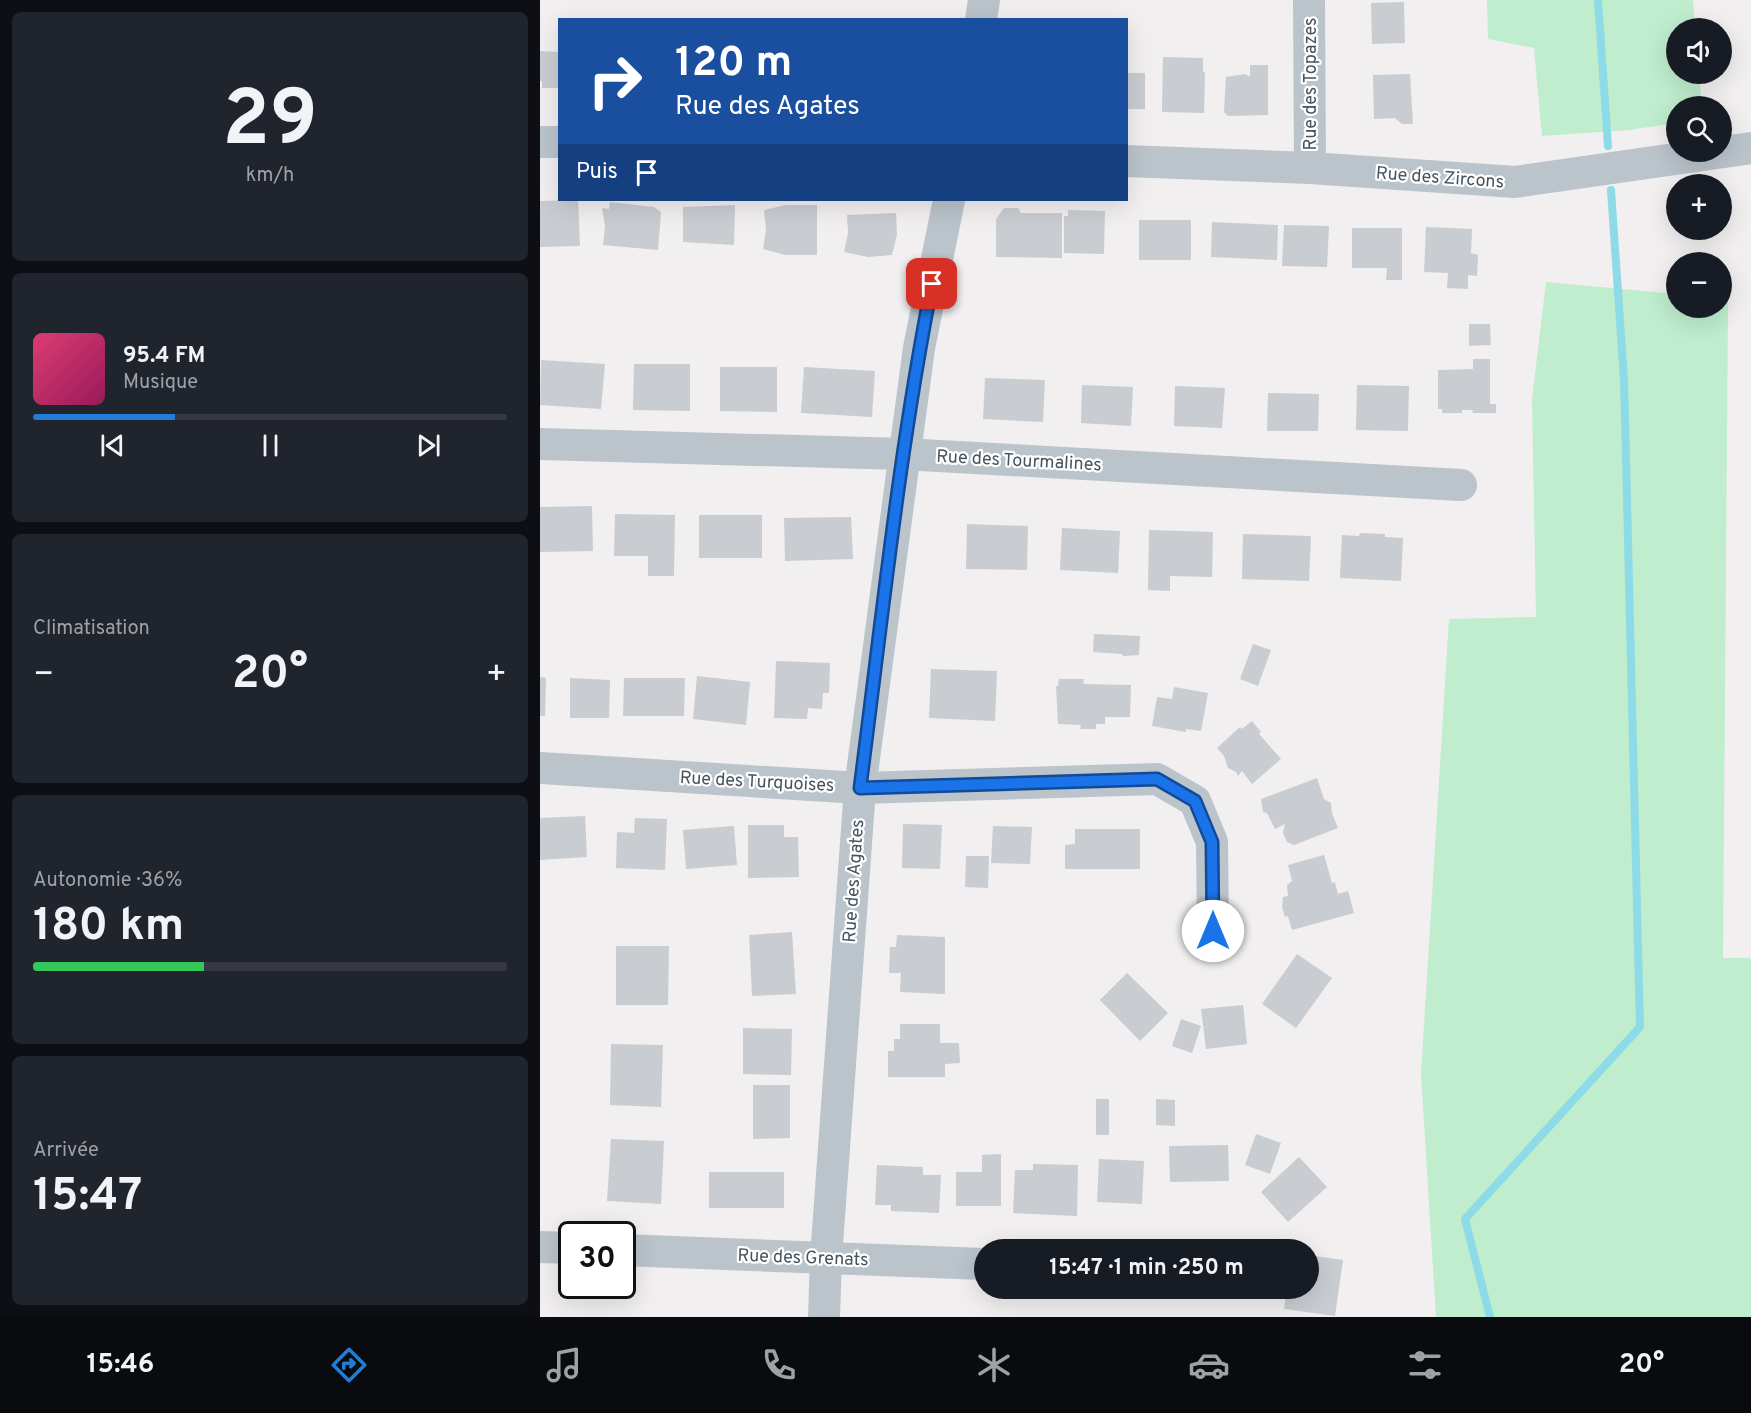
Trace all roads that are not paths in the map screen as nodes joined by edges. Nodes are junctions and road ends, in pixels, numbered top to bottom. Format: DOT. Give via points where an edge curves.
graph roads {
  1 [pos="984,0"];
  2 [pos="1309,0"];
  3 [pos="981,18"];
  4 [pos="540,142"];
  5 [pos="558,142"];
  6 [pos="1751,147"];
  7 [pos="1128,161"];
  8 [pos="1310,168"];
  9 [pos="949,201"];
  10 [pos="540,444"];
  11 [pos="903,454"];
  12 [pos="1461,485"];
  13 [pos="540,768"];
  14 [pos="860,788"];
  15 [pos="1213,931"];
  16 [pos="540,1247"];
  17 [pos="558,1248"];
  18 [pos="636,1251"];
  19 [pos="826,1258"];
  20 [pos="974,1264"];
  21 [pos="824,1317"];
  1 -- 3 [label="street"];
  2 -- 8 [label="street, Rue des Topazes"];
  4 -- 5 [label="street"];
  6 -- 8 [label="street, Rue des Zircons" via="1515,182"];
  7 -- 8 [label="street, Rue des Zircons"];
  9 -- 11 [label="street, Rue des Agates" via="919,348"];
  10 -- 11 [label="street, Rue des Tourmalines"];
  11 -- 12 [label="street, Rue des Tourmalines"];
  11 -- 14 [label="street, Rue des Agates"];
  13 -- 14 [label="street, Rue des Turquoises"];
  14 -- 15 [label="street, Rue des Turquoises" via="1157,779 1195,801 1212,842"];
  14 -- 19 [label="street, Rue des Agates"];
  16 -- 17 [label="street"];
  18 -- 19 [label="street, Rue des Grenats"];
  19 -- 20 [label="street, Rue des Grenats"];
  19 -- 21 [label="street, Rue des Agates"];
}
